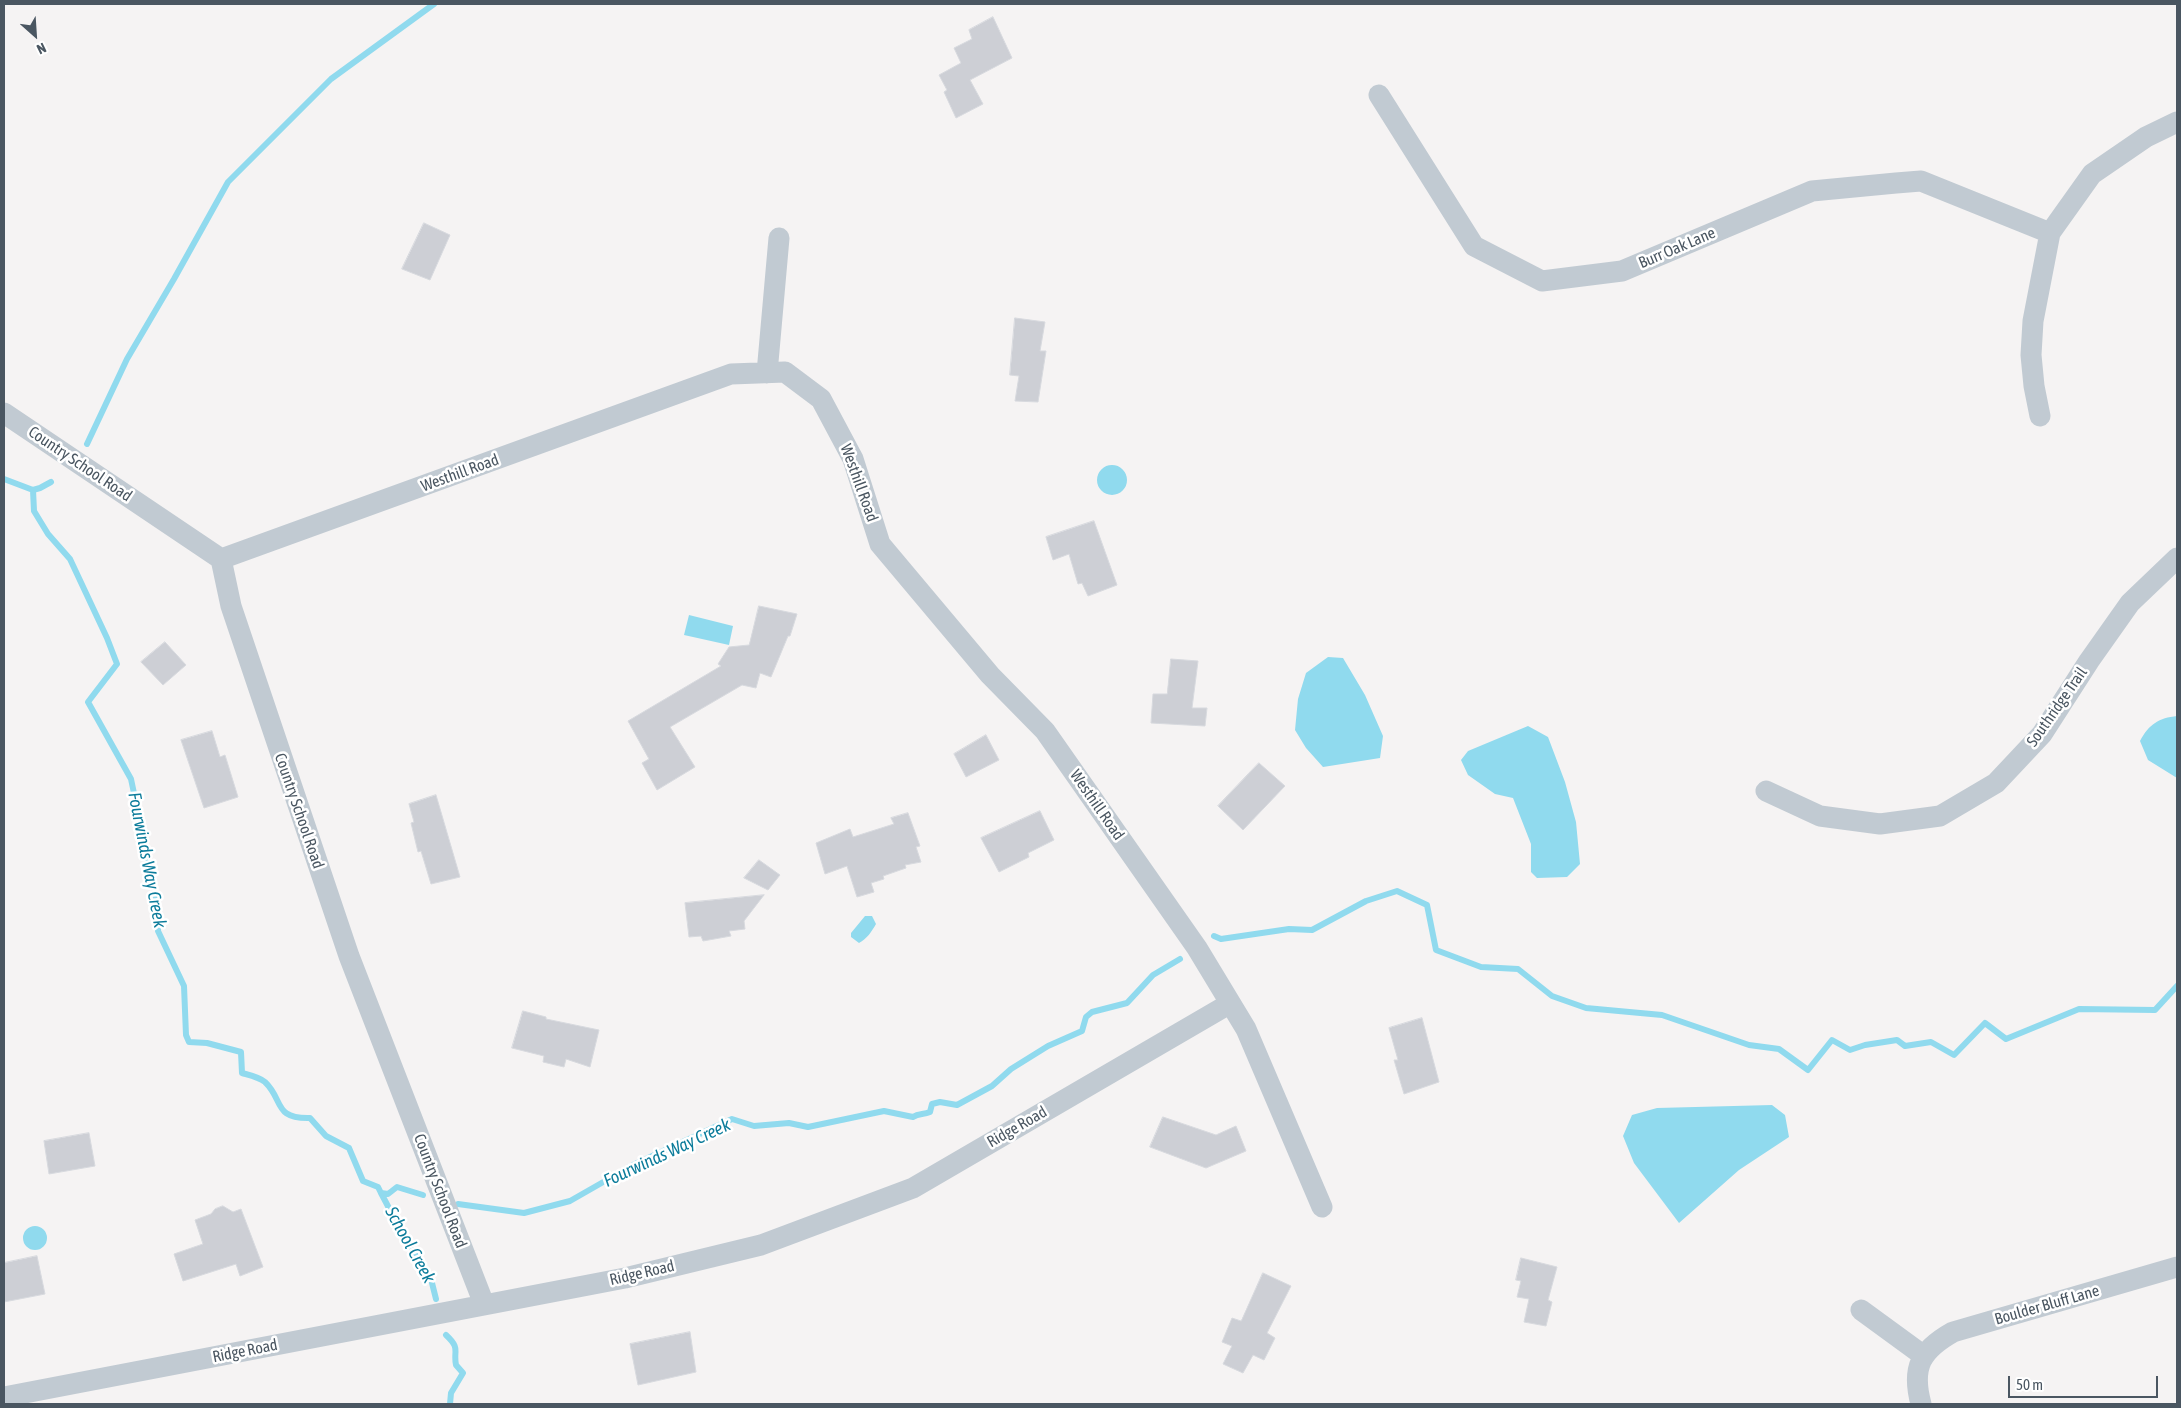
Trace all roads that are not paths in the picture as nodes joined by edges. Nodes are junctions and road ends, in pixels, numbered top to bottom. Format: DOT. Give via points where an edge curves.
graph roads {
  1 [pos="1379,95"];
  2 [pos="2177,122"];
  3 [pos="2050,233"];
  4 [pos="779,238"];
  5 [pos="767,372"];
  6 [pos="4,412"];
  7 [pos="2040,416"];
  8 [pos="2177,558"];
  9 [pos="221,559"];
  10 [pos="1766,791"];
  11 [pos="1229,1004"];
  12 [pos="1322,1207"];
  13 [pos="2177,1267"];
  14 [pos="484,1304"];
  15 [pos="1861,1310"];
  16 [pos="1924,1356"];
  17 [pos="4,1397"];
  18 [pos="1922,1404"];
  1 -- 3 [label="street, Burr Oak Lane" via="1474,246 1542,281 1622,272 1812,191 1913,181 1922,181"];
  2 -- 3 [label="street" via="2146,137 2092,174"];
  3 -- 7 [label="street" via="2032,321 2031,355"];
  4 -- 5 [label="street"];
  5 -- 9 [label="street, Westhill Road" via="731,374"];
  5 -- 11 [label="street, Westhill Road" via="785,372 821,399 854,459 880,544 990,675 1045,731 1197,948"];
  6 -- 9 [label="street, Country School Road"];
  8 -- 10 [label="street, Southridge Trail" via="2130,603 2035,742 1996,783 1940,816 1880,824 1820,816"];
  9 -- 14 [label="street, Country School Road" via="231,606 349,956"];
  11 -- 12 [label="street, Westhill Road" via="1246,1029"];
  11 -- 14 [label="street, Ridge Road" via="913,1188 879,1202 761,1245 625,1278"];
  13 -- 16 [label="street, Boulder Bluff Lane" via="1953,1332 1933,1343"];
  14 -- 17 [label="street, Ridge Road"];
  15 -- 16 [label="street"];
  16 -- 18 [label="street" via="1918,1371"];
}
